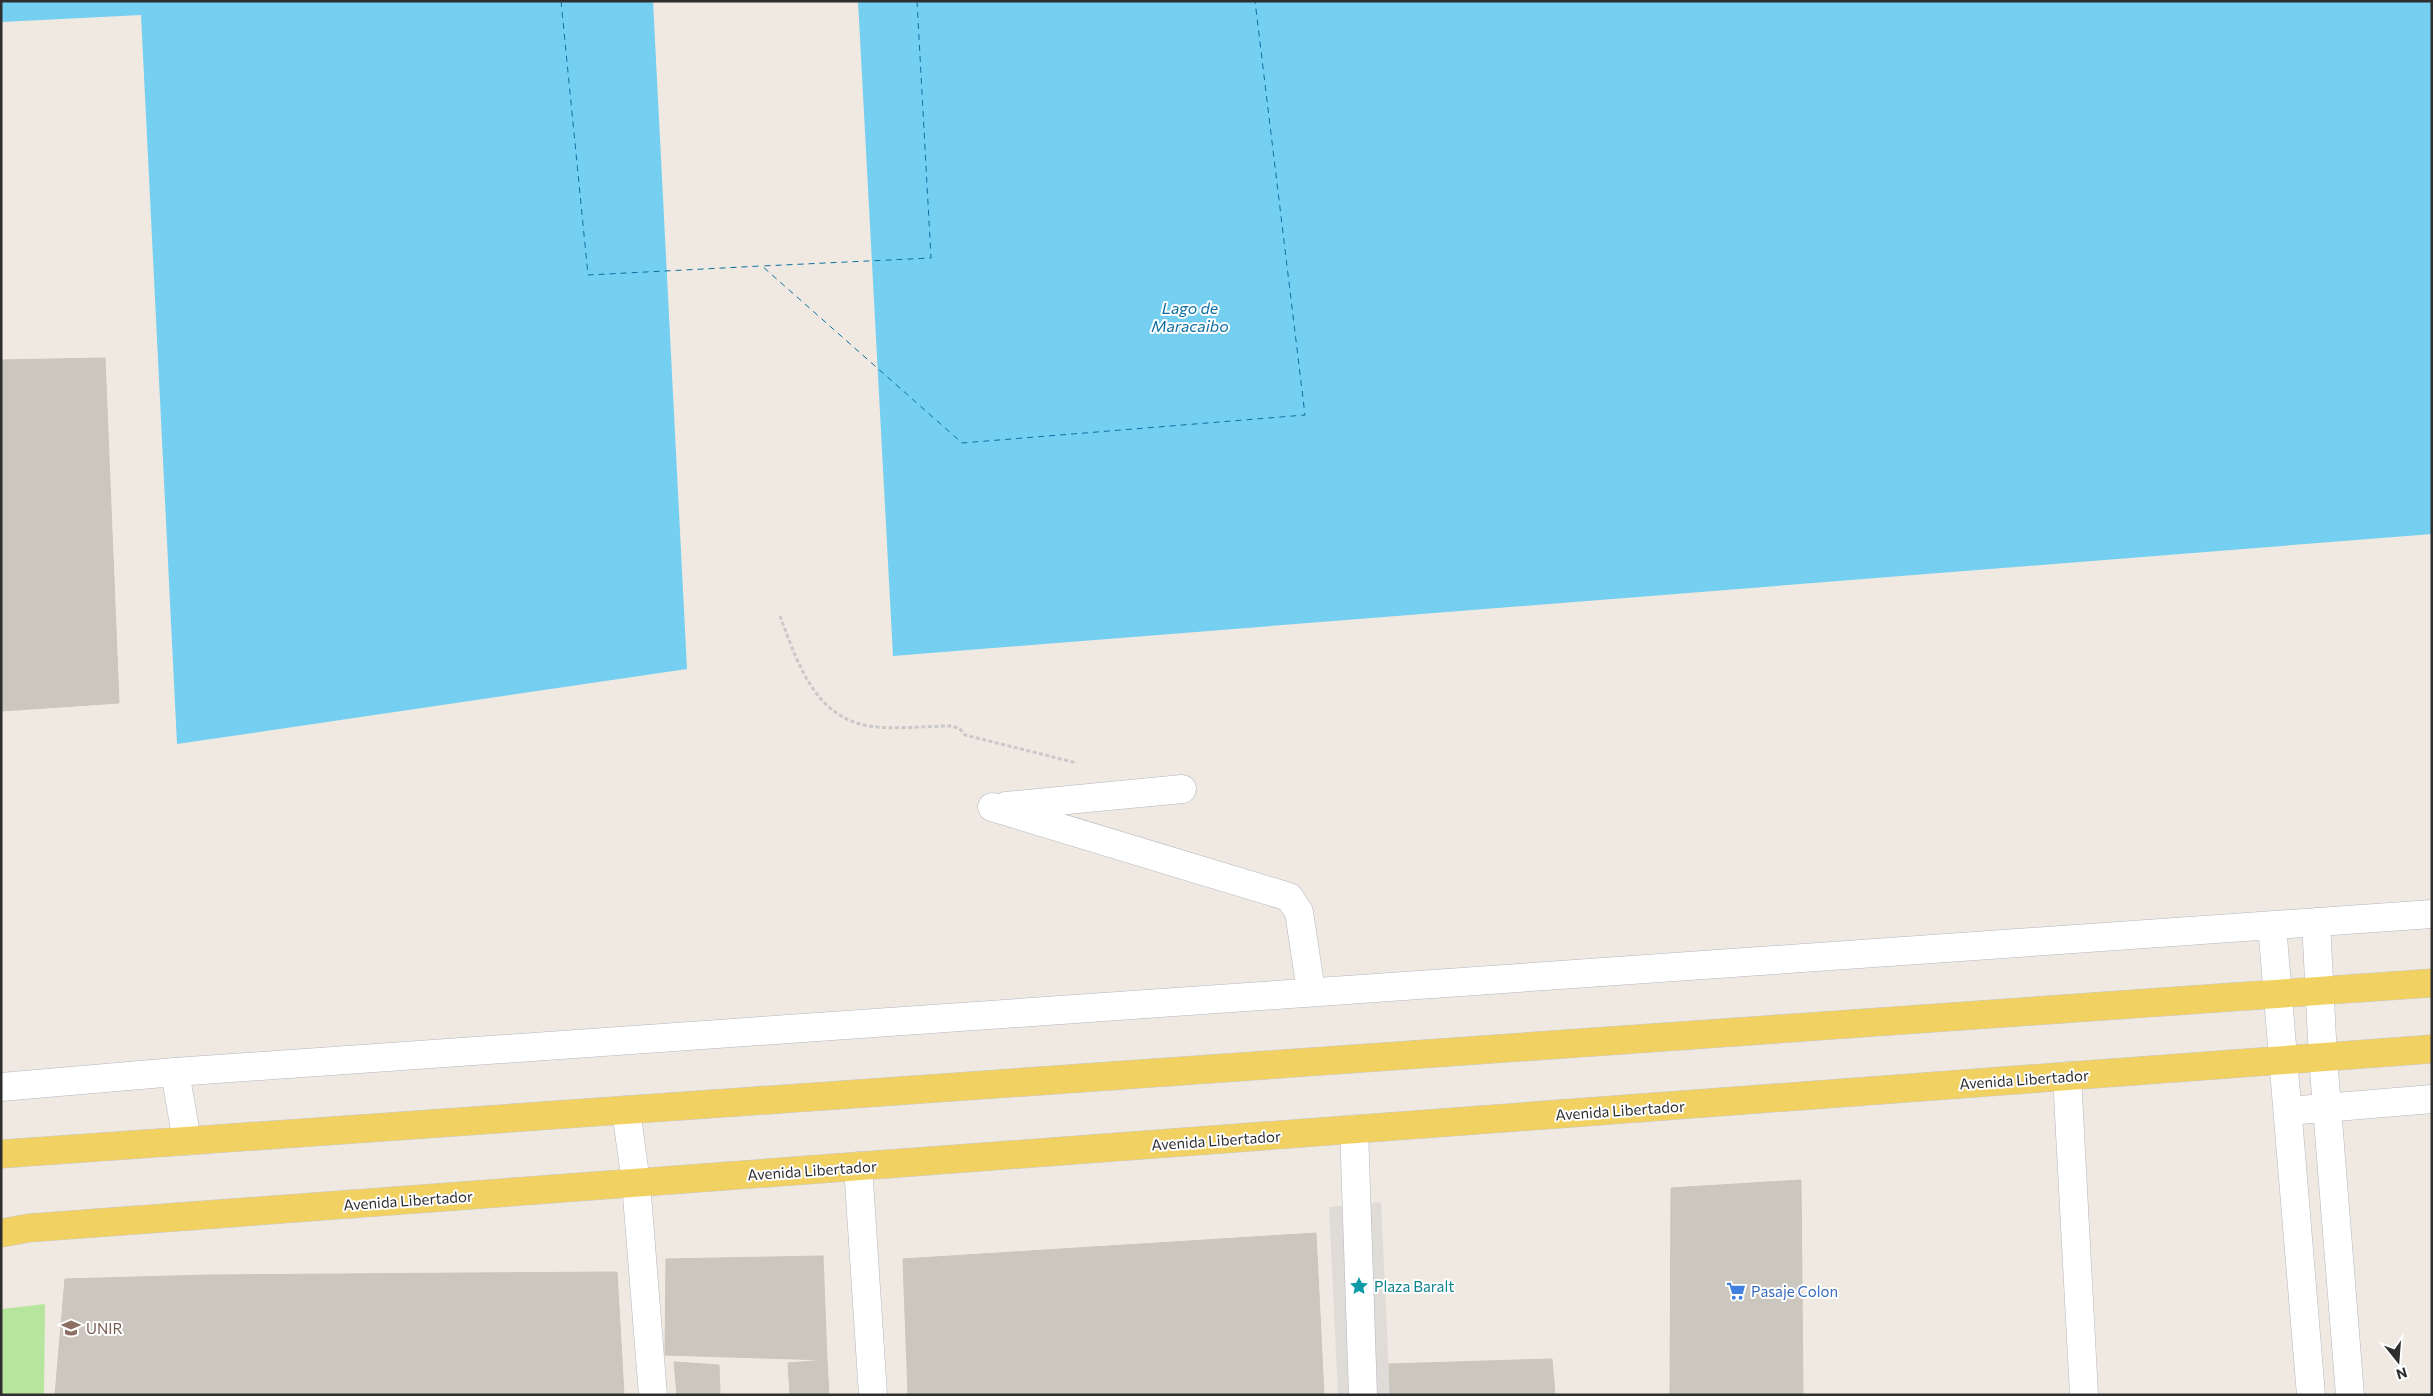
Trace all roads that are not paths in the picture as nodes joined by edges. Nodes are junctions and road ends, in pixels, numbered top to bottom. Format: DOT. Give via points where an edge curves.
graph roads {
  1 [pos="1182,789"];
  2 [pos="2432,914"];
  3 [pos="2316,922"];
  4 [pos="2272,925"];
  5 [pos="2432,983"];
  6 [pos="1311,991"];
  7 [pos="2320,991"];
  8 [pos="2279,994"];
  9 [pos="2432,1049"];
  10 [pos="2323,1058"];
  11 [pos="2284,1060"];
  12 [pos="175,1072"];
  13 [pos="2067,1076"];
  14 [pos="1,1087"];
  15 [pos="2432,1099"];
  16 [pos="2327,1109"];
  17 [pos="626,1110"];
  18 [pos="2288,1111"];
  19 [pos="1354,1129"];
  20 [pos="186,1141"];
  21 [pos="1,1154"];
  22 [pos="858,1166"];
  23 [pos="636,1183"];
  24 [pos="1,1233"];
  25 [pos="653,1395"];
  26 [pos="873,1395"];
  27 [pos="1363,1395"];
  28 [pos="2084,1395"];
  29 [pos="2311,1395"];
  30 [pos="2350,1395"];
  1 -- 6 [label="street" via="992,807 1289,897 1299,912"];
  2 -- 3 [label="street"];
  3 -- 4 [label="street"];
  3 -- 7 [label="street"];
  4 -- 6 [label="street"];
  4 -- 8 [label="street"];
  5 -- 7 [label="main road"];
  6 -- 12 [label="street"];
  7 -- 8 [label="main road"];
  7 -- 10 [label="street"];
  8 -- 11 [label="street"];
  8 -- 17 [label="main road"];
  9 -- 10 [label="main road, Avenida Libertador"];
  10 -- 11 [label="main road, Avenida Libertador"];
  10 -- 16 [label="street"];
  11 -- 13 [label="main road, Avenida Libertador"];
  11 -- 18 [label="street"];
  12 -- 14 [label="street"];
  12 -- 20 [label="street"];
  13 -- 19 [label="main road, Avenida Libertador"];
  13 -- 28 [label="street"];
  15 -- 16 [label="street"];
  16 -- 18 [label="street"];
  16 -- 30 [label="street"];
  17 -- 20 [label="main road"];
  17 -- 23 [label="street"];
  18 -- 29 [label="street"];
  19 -- 22 [label="main road, Avenida Libertador"];
  19 -- 27 [label="street"];
  20 -- 21 [label="main road"];
  22 -- 23 [label="main road, Avenida Libertador"];
  22 -- 26 [label="street"];
  23 -- 24 [label="main road, Avenida Libertador" via="29,1228"];
  23 -- 25 [label="street"];
}
